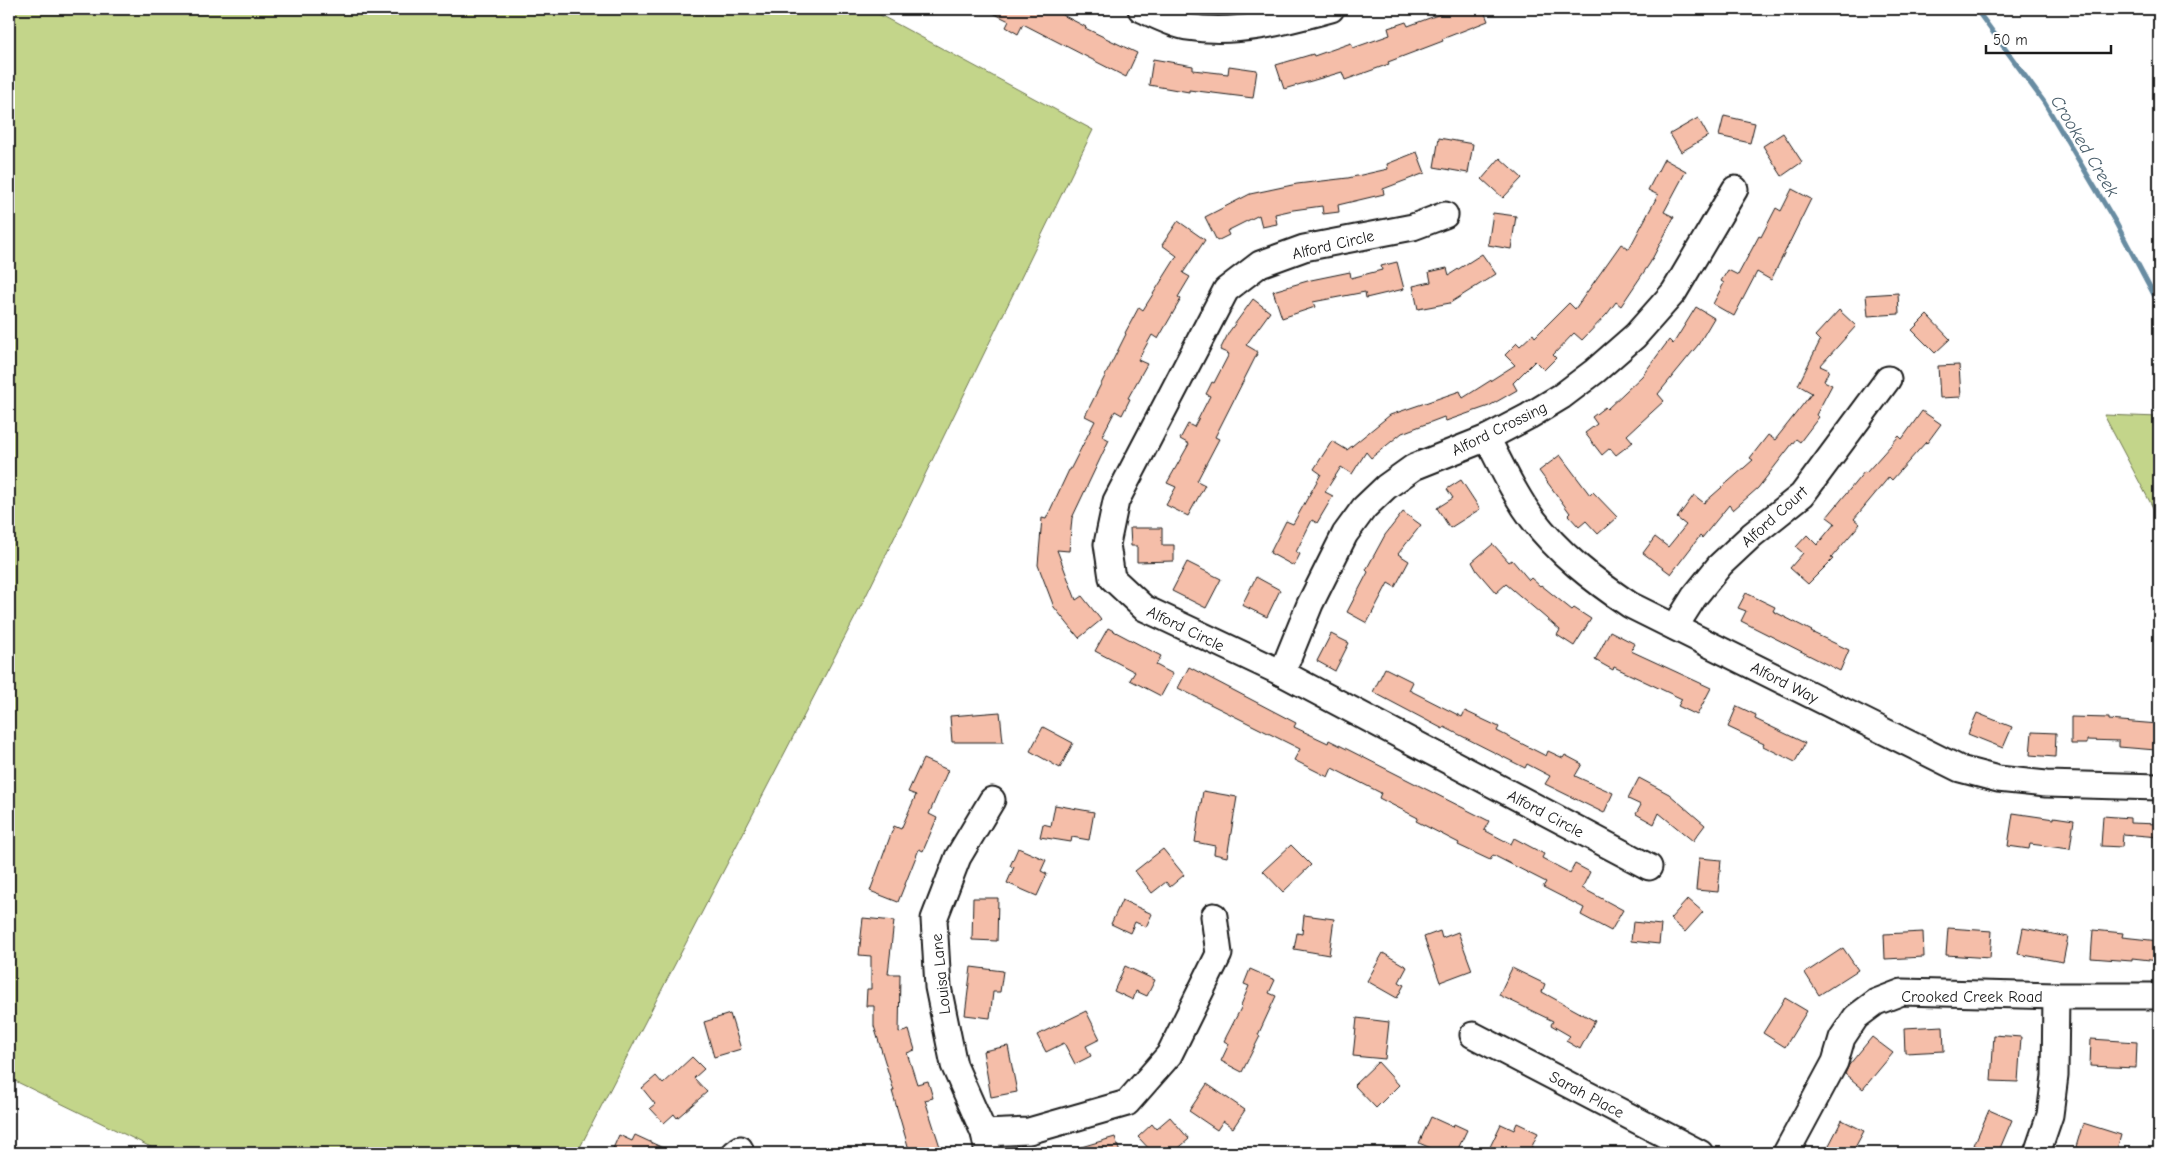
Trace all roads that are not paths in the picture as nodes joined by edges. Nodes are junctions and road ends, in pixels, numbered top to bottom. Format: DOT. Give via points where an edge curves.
graph roads {
  1 [pos="1141,9"];
  2 [pos="1331,9"];
  3 [pos="1735,189"];
  4 [pos="1445,215"];
  5 [pos="1888,379"];
  6 [pos="1487,438"];
  7 [pos="1675,627"];
  8 [pos="1282,674"];
  9 [pos="2159,787"];
  10 [pos="992,800"];
  11 [pos="1649,867"];
  12 [pos="1214,916"];
  13 [pos="2056,996"];
  14 [pos="2159,996"];
  15 [pos="1473,1035"];
  16 [pos="986,1143"];
  17 [pos="1700,1153"];
  18 [pos="1786,1153"];
  19 [pos="2037,1153"];
  1 -- 2 [label="street" via="1186,27 1242,29"];
  3 -- 6 [label="street, Alford Crossing" via="1674,292 1635,336 1562,396"];
  4 -- 8 [label="street, Alford Circle" via="1413,227 1304,248 1260,264 1226,290 1116,501 1107,544 1112,578 1144,608"];
  5 -- 7 [label="street, Alford Court" via="1802,494 1720,565"];
  6 -- 7 [label="street, Alford Way" via="1531,517 1557,548 1595,582 1630,605"];
  6 -- 8 [label="street, Alford Crossing" via="1414,467 1364,508 1345,534 1310,604"];
  7 -- 9 [label="street, Alford Way" via="1960,769 1998,779 2046,784"];
  8 -- 11 [label="street, Alford Circle"];
  10 -- 16 [label="street, Louisa Lane" via="958,857 934,919 938,987 954,1065"];
  12 -- 16 [label="street" via="1219,954 1169,1055 1127,1103"];
  13 -- 14 [label="street, Crooked Creek Road"];
  13 -- 18 [label="street, Crooked Creek Road" via="1902,992 1876,1002 1856,1017 1842,1038 1835,1062"];
  13 -- 19 [label="street" via="2055,1076 2050,1115"];
  15 -- 17 [label="street, Sarah Place"];
}
